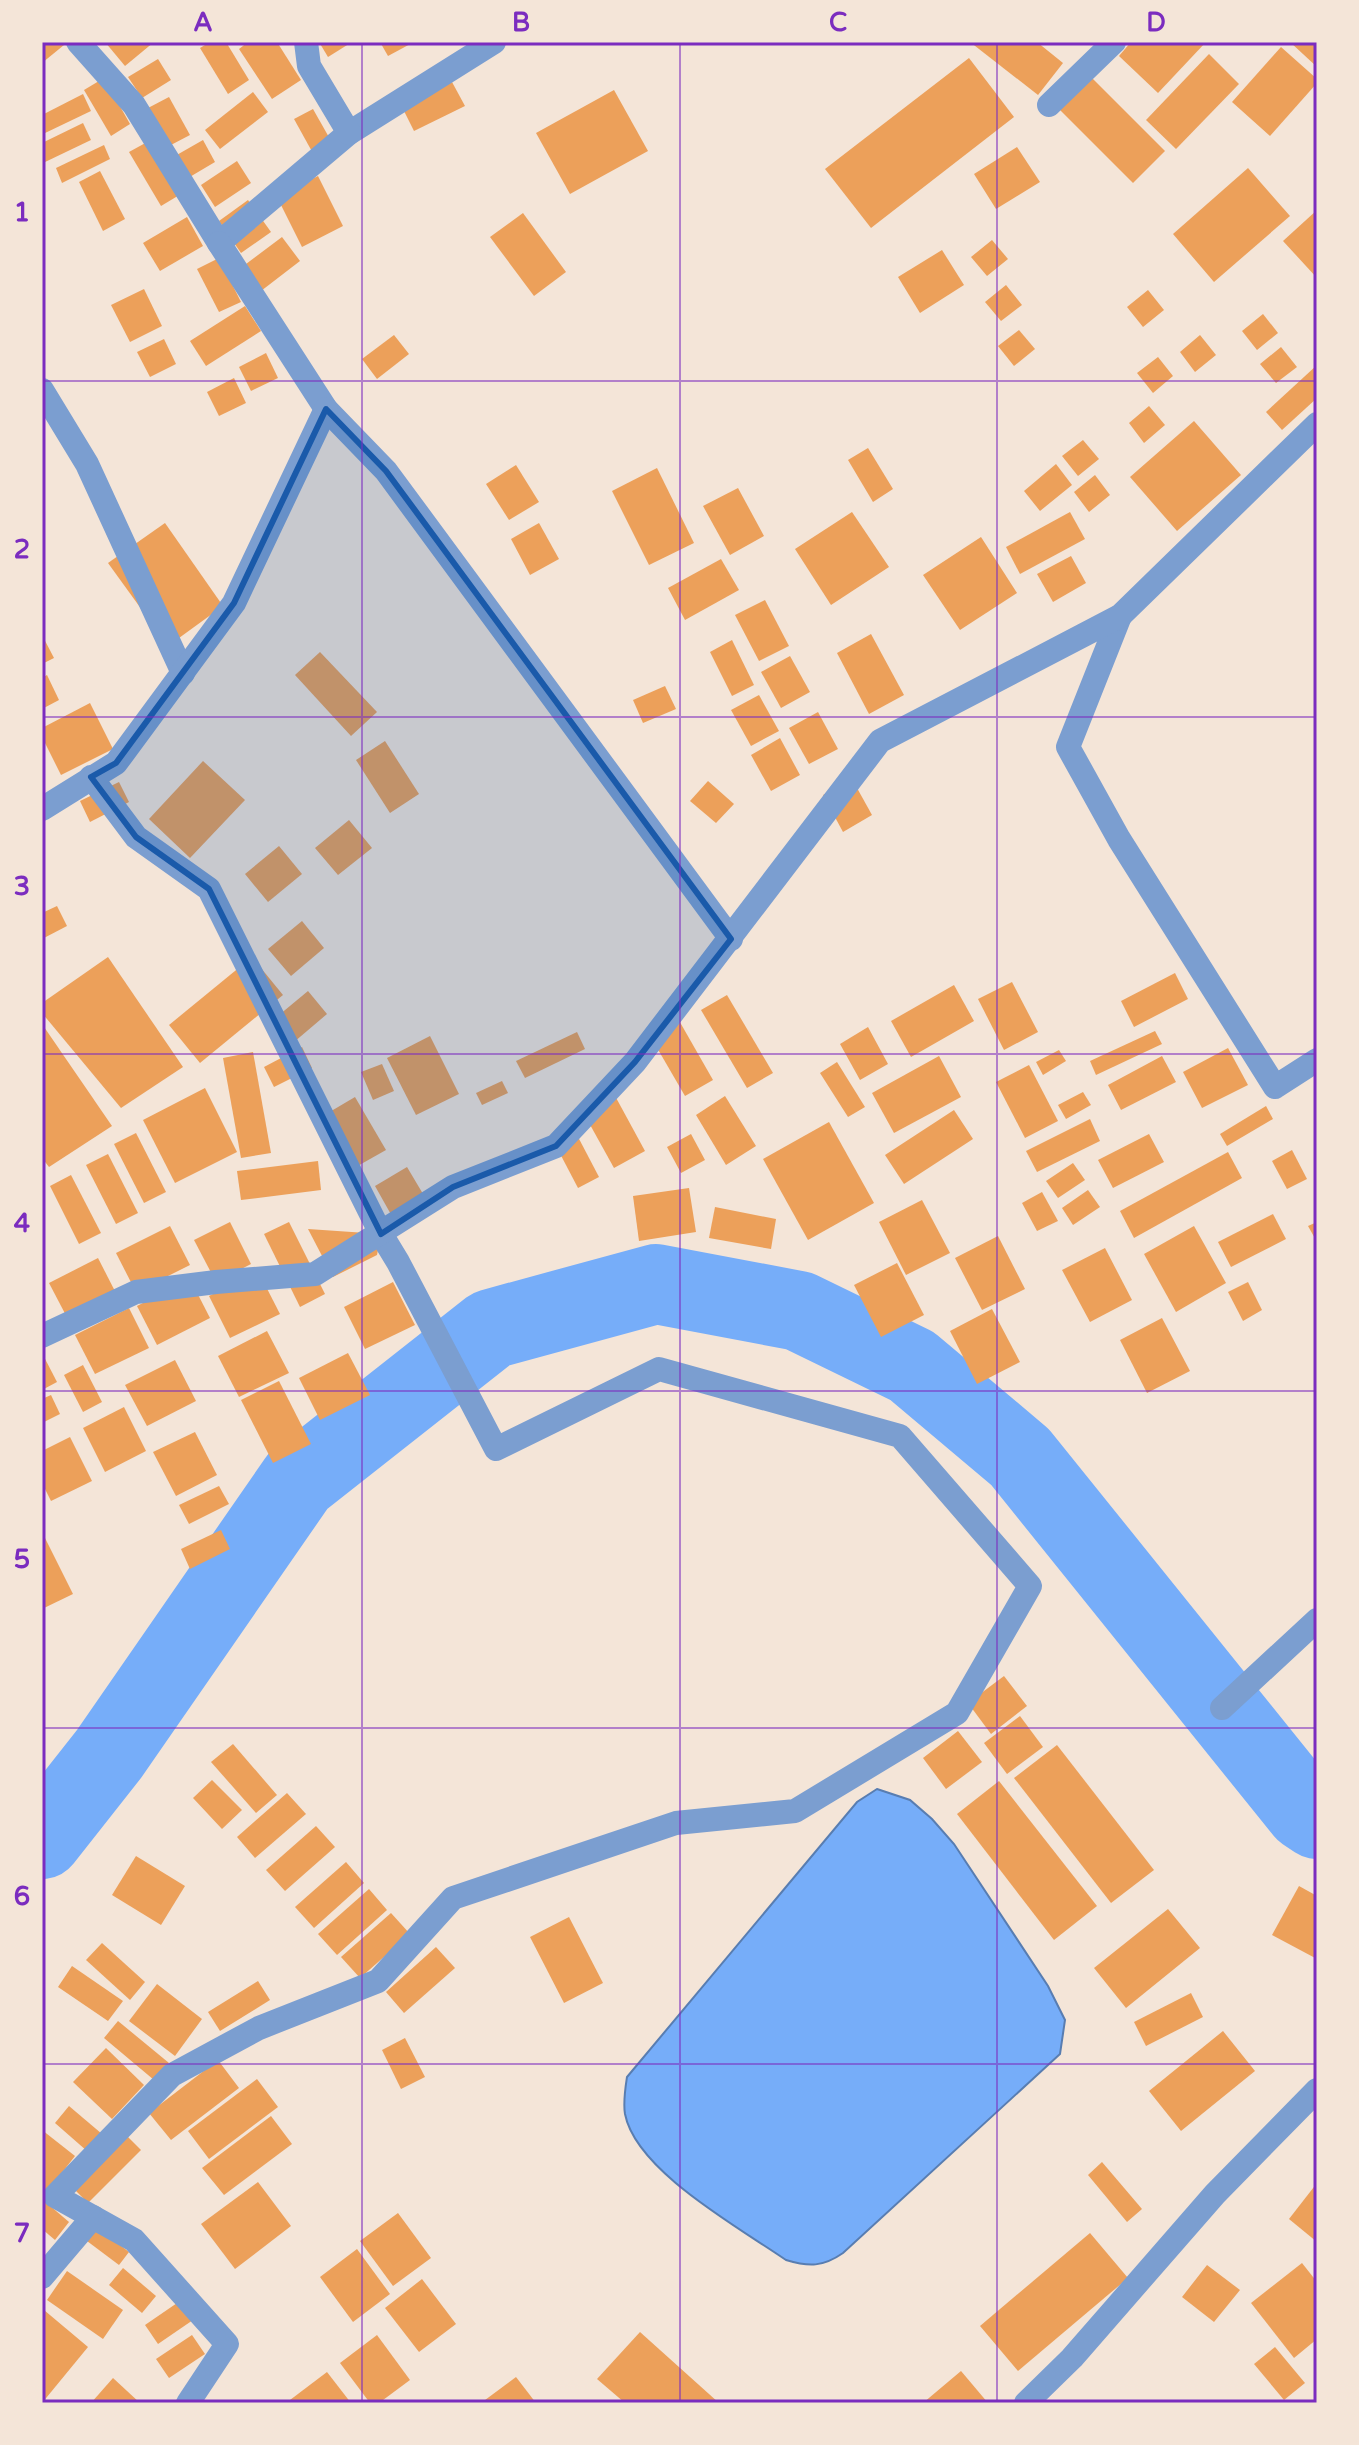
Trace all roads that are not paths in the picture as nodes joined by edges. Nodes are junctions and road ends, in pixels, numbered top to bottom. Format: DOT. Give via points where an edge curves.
graph roads {
  1 [pos="78,42"];
  2 [pos="306,42"];
  3 [pos="494,42"];
  4 [pos="1114,42"];
  5 [pos="1049,105"];
  6 [pos="349,133"];
  7 [pos="219,243"];
  8 [pos="42,390"];
  9 [pos="326,409"];
  10 [pos="1317,424"];
  11 [pos="1120,616"];
  12 [pos="183,673"];
  13 [pos="91,777"];
  14 [pos="42,809"];
  15 [pos="731,939"];
  16 [pos="1317,1060"];
  17 [pos="381,1234"];
  18 [pos="42,1336"];
  19 [pos="1317,1620"];
  20 [pos="1222,1708"];
  21 [pos="1317,2090"];
  22 [pos="93,2217"];
  23 [pos="42,2277"];
  24 [pos="188,2403"];
  25 [pos="1026,2403"];
  1 -- 7 [label="street" via="134,105"];
  2 -- 6 [label="street" via="309,66"];
  3 -- 6 [label="street"];
  4 -- 5 [label="street"];
  6 -- 7 [label="street"];
  7 -- 9 [label="street"];
  8 -- 12 [label="street" via="87,464"];
  9 -- 12 [label="street" via="234,603"];
  9 -- 15 [label="street" via="386,471"];
  10 -- 11 [label="street"];
  11 -- 15 [label="street" via="880,741"];
  11 -- 16 [label="street" via="1068,747 1119,839 1275,1087"];
  12 -- 13 [label="street" via="116,763"];
  13 -- 14 [label="street"];
  13 -- 17 [label="street" via="136,837 209,889"];
  15 -- 17 [label="street" via="635,1062 556,1146 453,1187"];
  17 -- 18 [label="street" via="315,1274 136,1292"];
  17 -- 22 [label="street" via="496,1449 659,1369 900,1436 1030,1586 957,1713 795,1811 676,1823 453,1898 378,1981 259,2028 172,2075 55,2196"];
  19 -- 20 [label="street"];
  21 -- 25 [label="street"];
  22 -- 23 [label="street"];
  22 -- 24 [label="street" via="134,2240 227,2344"];
}
